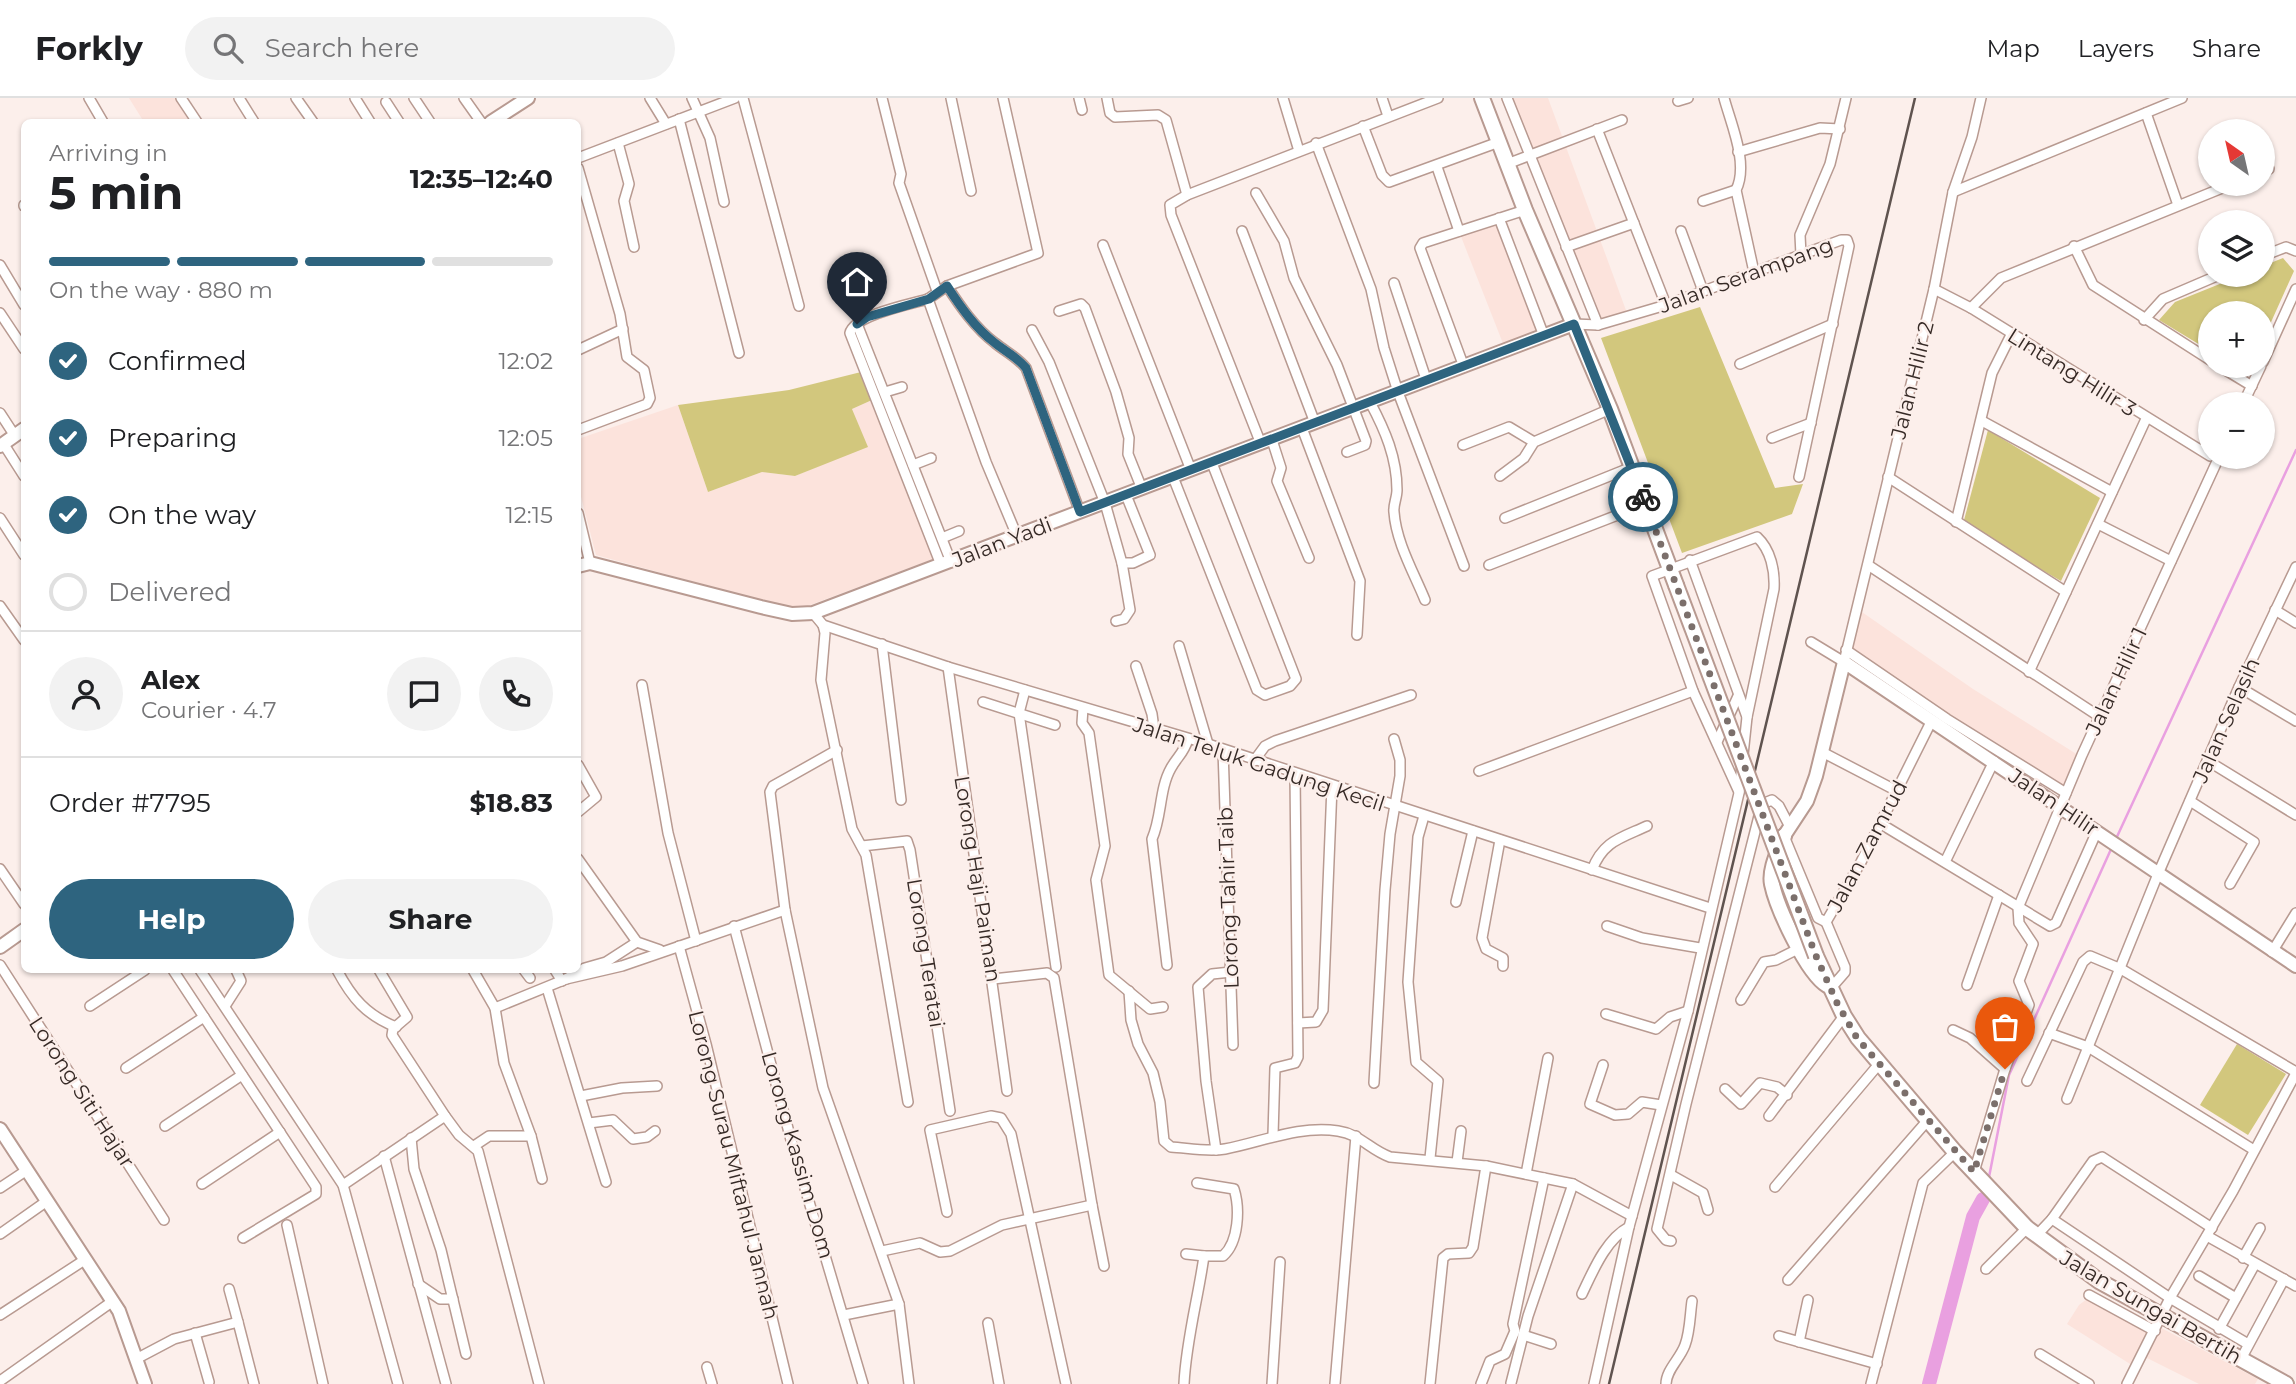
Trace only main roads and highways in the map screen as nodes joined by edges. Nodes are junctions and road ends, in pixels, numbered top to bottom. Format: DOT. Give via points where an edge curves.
graph roads {
  1 [pos="1482,98"];
  2 [pos="1787,832"];
  3 [pos="1831,988"];
  4 [pos="2262,1378"];
  5 [pos="2286,1384"];
  1 -- 3 [label="main road, Jalan Sungai Bertih, bridge" via="1610,409"];
  2 -- 3 [label="main road" via="1772,884 1812,973"];
  3 -- 4 [label="main road, Jalan Sungai Bertih" via="1844,1016 1879,1064 2031,1232 2099,1282 2241,1359"];
  4 -- 5 [label="main road, Jalan Sungai Bertih"];
}
